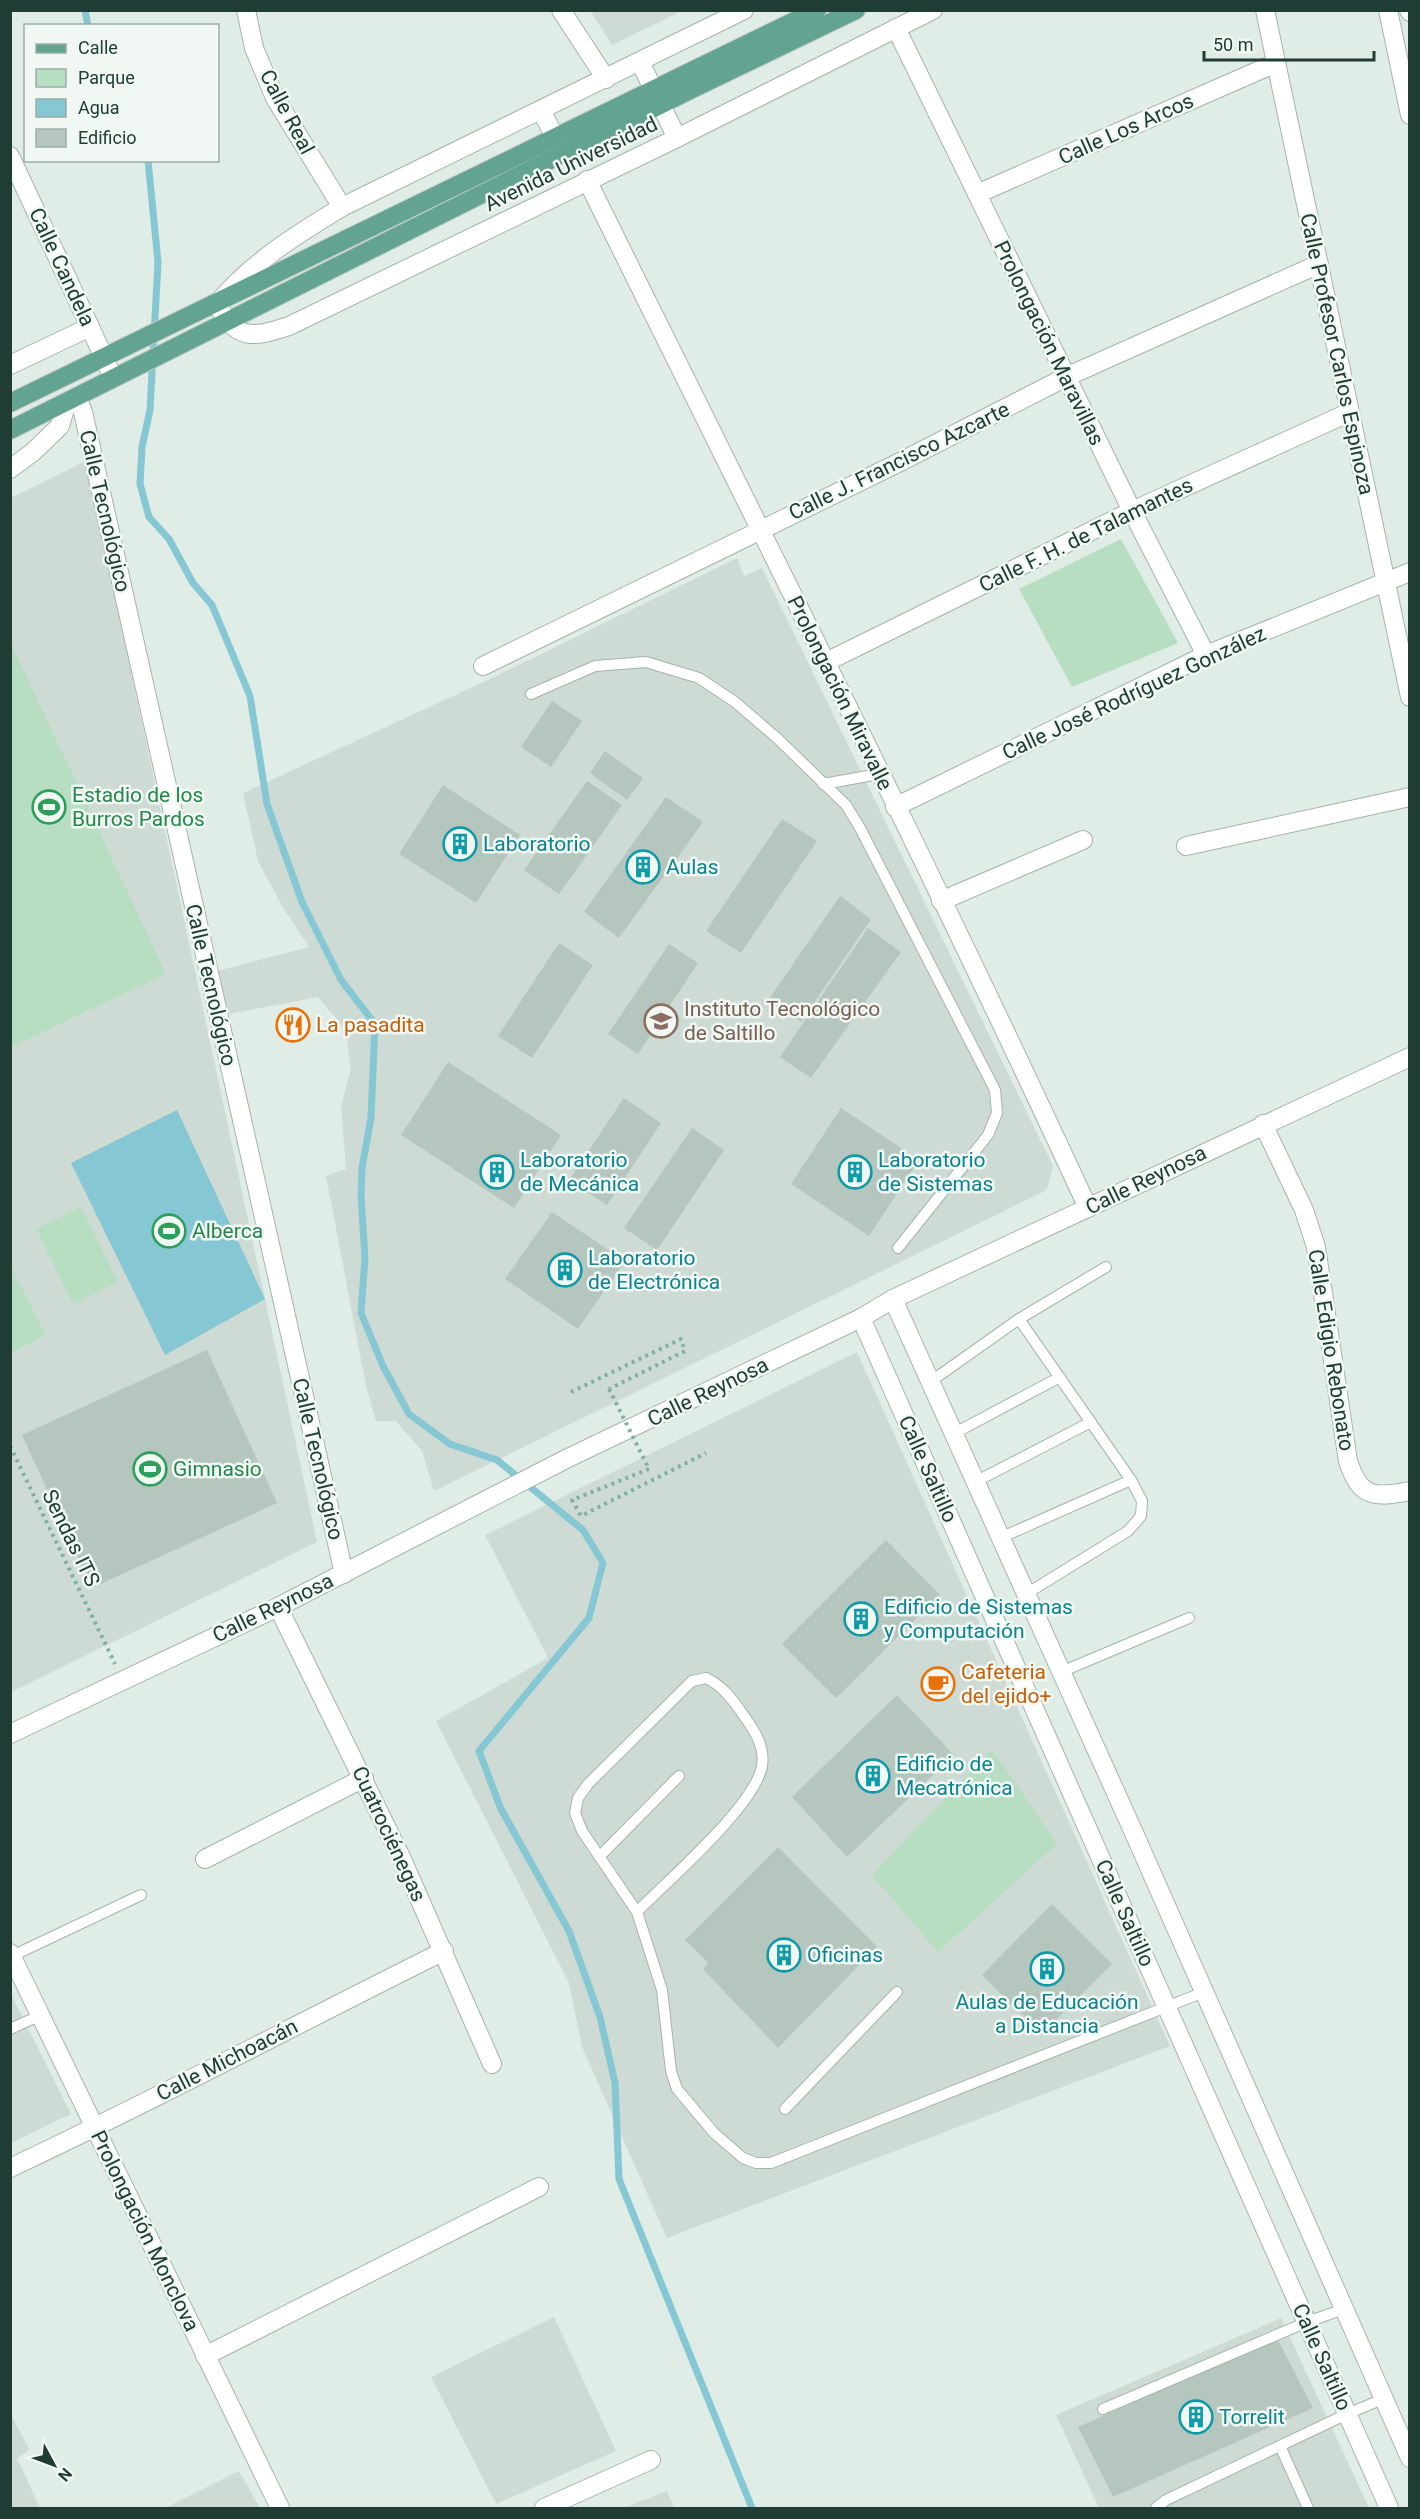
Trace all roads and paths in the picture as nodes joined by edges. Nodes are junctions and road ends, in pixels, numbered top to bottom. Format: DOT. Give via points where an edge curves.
graph roads {
  1 [pos="246,10"];
  2 [pos="561,10"];
  3 [pos="744,10"];
  4 [pos="817,10"];
  5 [pos="855,10"];
  6 [pos="933,10"];
  7 [pos="1265,10"];
  8 [pos="1388,10"];
  9 [pos="896,28"];
  10 [pos="640,62"];
  11 [pos="1276,63"];
  12 [pos="606,79"];
  13 [pos="657,98"];
  14 [pos="541,110"];
  15 [pos="1410,115"];
  16 [pos="677,138"];
  17 [pos="556,139"];
  18 [pos="10,156"];
  19 [pos="587,180"];
  20 [pos="977,194"];
  21 [pos="342,207"];
  22 [pos="1319,264"];
  23 [pos="217,304"];
  24 [pos="226,322"];
  25 [pos="90,327"];
  26 [pos="105,359"];
  27 [pos="10,365"];
  28 [pos="1066,377"];
  29 [pos="113,378"];
  30 [pos="72,399"];
  31 [pos="10,403"];
  32 [pos="1348,413"];
  33 [pos="10,430"];
  34 [pos="10,469"];
  35 [pos="1132,511"];
  36 [pos="760,530"];
  37 [pos="1410,572"];
  38 [pos="1385,584"];
  39 [pos="1206,655"];
  40 [pos="826,662"];
  41 [pos="483,666"];
  42 [pos="531,694"];
  43 [pos="1410,697"];
  44 [pos="879,774"];
  45 [pos="824,784"];
  46 [pos="1410,797"];
  47 [pos="895,807"];
  48 [pos="1083,840"];
  49 [pos="1186,846"];
  50 [pos="941,901"];
  51 [pos="1410,1057"];
  52 [pos="1263,1124"];
  53 [pos="1088,1208"];
  54 [pos="898,1248"];
  55 [pos="1106,1267"];
  56 [pos="893,1299"];
  57 [pos="861,1318"];
  58 [pos="1019,1318"];
  59 [pos="1060,1377"];
  60 [pos="930,1382"];
  61 [pos="571,1392"];
  62 [pos="1091,1422"];
  63 [pos="953,1434"];
  64 [pos="10,1446"];
  65 [pos="706,1454"];
  66 [pos="1131,1480"];
  67 [pos="975,1482"];
  68 [pos="1410,1491"];
  69 [pos="1000,1538"];
  70 [pos="344,1574"];
  71 [pos="1026,1594"];
  72 [pos="278,1606"];
  73 [pos="1189,1618"];
  74 [pos="105,1643"];
  75 [pos="1061,1672"];
  76 [pos="10,1734"];
  77 [pos="679,1776"];
  78 [pos="364,1778"];
  79 [pos="599,1857"];
  80 [pos="206,1859"];
  81 [pos="141,1895"];
  82 [pos="637,1912"];
  83 [pos="444,1952"];
  84 [pos="11,1955"];
  85 [pos="897,1992"];
  86 [pos="1204,1992"];
  87 [pos="1167,2008"];
  88 [pos="41,2015"];
  89 [pos="10,2029"];
  90 [pos="492,2064"];
  91 [pos="785,2109"];
  92 [pos="96,2128"];
  93 [pos="10,2168"];
  94 [pos="539,2187"];
  95 [pos="1344,2309"];
  96 [pos="1306,2322"];
  97 [pos="205,2355"];
  98 [pos="1383,2399"];
  99 [pos="1103,2409"];
  100 [pos="1347,2414"];
  101 [pos="1280,2446"];
  102 [pos="1410,2458"];
  103 [pos="651,2460"];
  104 [pos="280,2508"];
  105 [pos="544,2508"];
  106 [pos="1156,2508"];
  107 [pos="1308,2508"];
  108 [pos="1389,2508"];
  1 -- 21 [label="street, Calle Real" via="254,48 275,98"];
  2 -- 12 [label="street"];
  3 -- 10 [label="street, Avenida Universidad"];
  4 -- 13 [label="main road, Avenida Universidad"];
  5 -- 13 [label="main road, Avenida Universidad"];
  6 -- 9 [label="street, Avenida Universidad"];
  7 -- 11 [label="street, Calle Profesor Carlos Espinoza"];
  8 -- 15 [label="street"];
  9 -- 16 [label="street, Avenida Universidad"];
  9 -- 20 [label="street, Prolongación Maravillas"];
  10 -- 12 [label="street, Avenida Universidad"];
  10 -- 13 [label="street"];
  11 -- 20 [label="street, Calle Los Arcos"];
  11 -- 22 [label="street, Calle Profesor Carlos Espinoza"];
  12 -- 14 [label="street, Avenida Universidad"];
  13 -- 16 [label="street"];
  13 -- 17 [label="main road, Avenida Universidad"];
  13 -- 24 [label="main road, Avenida Universidad"];
  14 -- 17 [label="street"];
  14 -- 21 [label="street, Avenida Universidad"];
  16 -- 19 [label="street, Avenida Universidad"];
  17 -- 23 [label="main road, Avenida Universidad"];
  18 -- 25 [label="street, Calle Candela"];
  19 -- 24 [label="street, Avenida Universidad" via="289,326 265,334 240,333"];
  19 -- 36 [label="street, Prolongación Miravalle"];
  20 -- 28 [label="street, Prolongación Maravillas"];
  21 -- 23 [label="street, Avenida Universidad" via="253,266"];
  22 -- 28 [label="street, Calle J. Francisco Azcarte"];
  22 -- 32 [label="street, Calle Profesor Carlos Espinoza"];
  23 -- 24 [label="street"];
  23 -- 26 [label="main road, Avenida Universidad"];
  24 -- 29 [label="main road, Avenida Universidad"];
  25 -- 26 [label="street, Calle Candela"];
  25 -- 27 [label="street"];
  26 -- 29 [label="street, Calle Candela"];
  26 -- 31 [label="main road, Avenida Universidad"];
  28 -- 35 [label="street, Prolongación Maravillas"];
  28 -- 36 [label="street, Calle J. Francisco Azcarte"];
  29 -- 30 [label="main road, Avenida Universidad"];
  30 -- 33 [label="main road, Avenida Universidad"];
  30 -- 34 [label="street" via="60,426"];
  30 -- 70 [label="street, Calle Tecnológico" via="86,424"];
  32 -- 35 [label="street, Calle F. H. de Talamantes"];
  32 -- 38 [label="street, Calle Profesor Carlos Espinoza"];
  35 -- 39 [label="street, Prolongación Maravillas"];
  35 -- 40 [label="street, Calle F. H. de Talamantes"];
  36 -- 40 [label="street, Prolongación Miravalle"];
  36 -- 41 [label="street, Calle J. Francisco Azcarte"];
  37 -- 38 [label="street, Calle José Rodríguez González"];
  38 -- 39 [label="street, Calle José Rodríguez González"];
  38 -- 43 [label="street, Calle Profesor Carlos Espinoza"];
  39 -- 47 [label="street, Calle José Rodríguez González"];
  40 -- 44 [label="street, Prolongación Miravalle"];
  42 -- 45 [label="lane" via="595,666 646,662 699,678 735,702"];
  44 -- 45 [label="lane"];
  44 -- 47 [label="street, Prolongación Miravalle"];
  45 -- 54 [label="lane" via="846,805 860,828 995,1090 997,1113 988,1135"];
  46 -- 49 [label="street"];
  47 -- 50 [label="street, Prolongación Miravalle"];
  48 -- 50 [label="street"];
  50 -- 53 [label="street, Prolongación Miravalle"];
  51 -- 52 [label="street, Calle Reynosa"];
  52 -- 53 [label="street, Calle Reynosa"];
  52 -- 68 [label="street, Calle Edigio Rebonato" via="1317,1247 1353,1478 1372,1494"];
  53 -- 56 [label="street, Calle Reynosa"];
  55 -- 58 [label="lane"];
  56 -- 57 [label="street, Calle Reynosa"];
  56 -- 60 [label="street, Calle Saltillo"];
  57 -- 70 [label="street, Calle Reynosa" via="568,1458"];
  57 -- 87 [label="street, Calle Saltillo"];
  58 -- 59 [label="lane"];
  58 -- 60 [label="lane"];
  59 -- 62 [label="lane"];
  59 -- 63 [label="lane"];
  60 -- 63 [label="street, Calle Saltillo"];
  61 -- 65 [label="path, bridge" via="681,1339 686,1351 609,1389 649,1469 572,1500 581,1516"];
  62 -- 66 [label="lane"];
  62 -- 67 [label="lane"];
  63 -- 67 [label="street, Calle Saltillo"];
  64 -- 74 [label="path, Sendas ITS"];
  66 -- 69 [label="lane"];
  66 -- 71 [label="lane" via="1142,1501 1141,1516 1128,1531"];
  67 -- 69 [label="street, Calle Saltillo"];
  69 -- 71 [label="street, Calle Saltillo"];
  70 -- 72 [label="street, Calle Reynosa"];
  71 -- 75 [label="street, Calle Saltillo"];
  72 -- 76 [label="street, Calle Reynosa"];
  72 -- 78 [label="street, Cuatrociénegas"];
  73 -- 75 [label="lane"];
  75 -- 86 [label="street, Calle Saltillo"];
  77 -- 79 [label="lane"];
  78 -- 80 [label="street"];
  78 -- 83 [label="street, Cuatrociénegas"];
  79 -- 82 [label="lane"];
  79 -- 82 [label="lane" via="575,1813 578,1798 692,1681 706,1678 719,1684 755,1731 763,1750 762,1768 729,1821"];
  81 -- 84 [label="lane"];
  82 -- 87 [label="lane" via="662,1990 671,2071 677,2089 714,2133 743,2158 756,2163 771,2163"];
  83 -- 90 [label="street, Cuatrociénegas"];
  83 -- 92 [label="street, Calle Michoacán"];
  84 -- 88 [label="street, Prolongación Monclova"];
  85 -- 91 [label="lane"];
  86 -- 87 [label="lane"];
  86 -- 95 [label="street, Calle Saltillo"];
  87 -- 96 [label="street, Calle Saltillo"];
  88 -- 89 [label="lane"];
  88 -- 92 [label="street, Prolongación Monclova"];
  92 -- 93 [label="street, Calle Michoacán"];
  92 -- 97 [label="street, Prolongación Monclova"];
  94 -- 97 [label="street"];
  95 -- 96 [label="lane"];
  95 -- 98 [label="street, Calle Saltillo"];
  96 -- 99 [label="lane"];
  96 -- 100 [label="street, Calle Saltillo"];
  97 -- 104 [label="street, Prolongación Monclova"];
  98 -- 100 [label="lane"];
  98 -- 102 [label="street, Calle Saltillo"];
  100 -- 101 [label="lane"];
  100 -- 108 [label="street, Calle Saltillo"];
  101 -- 106 [label="lane"];
  101 -- 107 [label="lane"];
  103 -- 105 [label="street"];
}
